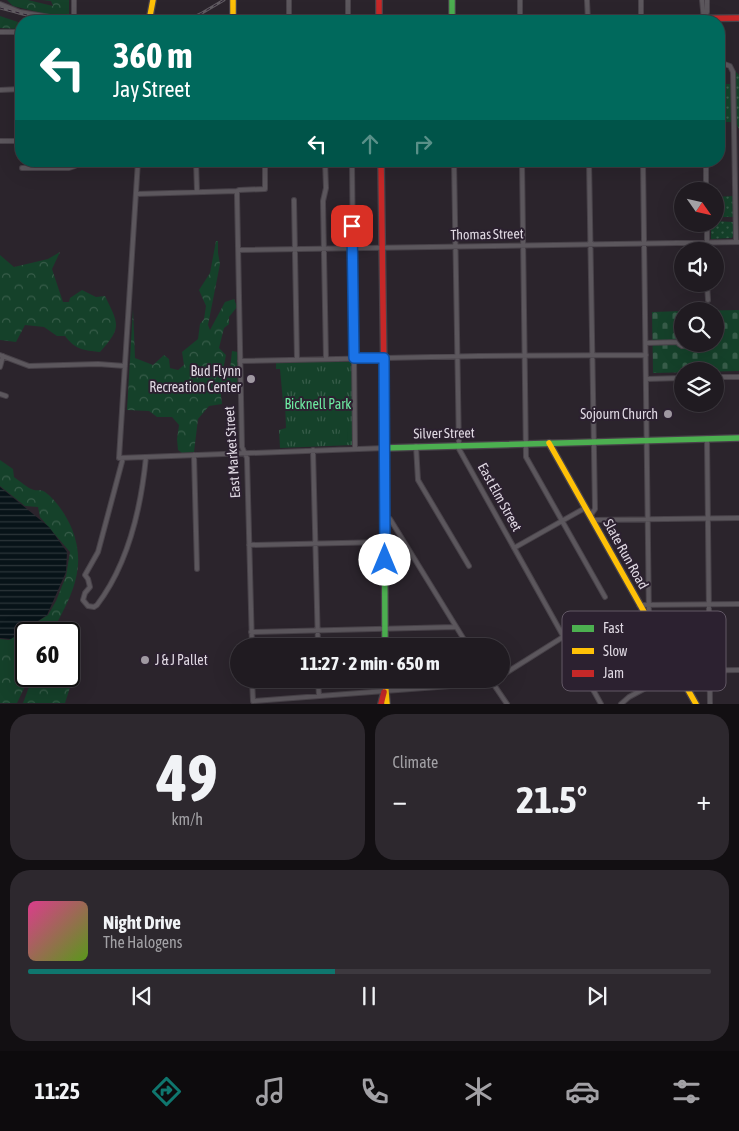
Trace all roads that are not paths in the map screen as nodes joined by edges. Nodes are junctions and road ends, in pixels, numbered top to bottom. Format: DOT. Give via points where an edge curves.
graph roads {
  1 [pos="74,0"];
  2 [pos="151,0"];
  3 [pos="233,0"];
  4 [pos="289,0"];
  5 [pos="348,0"];
  6 [pos="379,0"];
  7 [pos="452,0"];
  8 [pos="520,0"];
  9 [pos="587,0"];
  10 [pos="641,0"];
  11 [pos="702,0"];
  12 [pos="707,0"];
  13 [pos="0,4"];
  14 [pos="38,15"];
  15 [pos="74,15"];
  16 [pos="150,15"];
  17 [pos="233,15"];
  18 [pos="289,15"];
  19 [pos="348,15"];
  20 [pos="379,15"];
  21 [pos="452,15"];
  22 [pos="520,15"];
  23 [pos="588,15"];
  24 [pos="642,15"];
  25 [pos="704,15"];
  26 [pos="706,15"];
  27 [pos="739,18"];
  28 [pos="725,19"];
  29 [pos="0,32"];
  30 [pos="15,32"];
  31 [pos="725,64"];
  32 [pos="15,89"];
  33 [pos="0,90"];
  34 [pos="739,133"];
  35 [pos="734,134"];
  36 [pos="0,141"];
  37 [pos="15,141"];
  38 [pos="73,167"];
  39 [pos="138,167"];
  40 [pos="196,167"];
  41 [pos="265,167"];
  42 [pos="325,167"];
  43 [pos="352,167"];
  44 [pos="381,167"];
  45 [pos="454,167"];
  46 [pos="522,167"];
  47 [pos="589,167"];
  48 [pos="643,167"];
  49 [pos="706,167"];
  50 [pos="22,168"];
  51 [pos="706,182"];
  52 [pos="237,191"];
  53 [pos="197,192"];
  54 [pos="136,194"];
  55 [pos="294,200"];
  56 [pos="707,232"];
  57 [pos="707,242"];
  58 [pos="724,242"];
  59 [pos="738,242"];
  60 [pos="674,243"];
  61 [pos="590,244"];
  62 [pos="644,244"];
  63 [pos="523,245"];
  64 [pos="382,246"];
  65 [pos="455,246"];
  66 [pos="352,247"];
  67 [pos="324,248"];
  68 [pos="295,249"];
  69 [pos="238,250"];
  70 [pos="708,292"];
  71 [pos="708,300"];
  72 [pos="674,342"];
  73 [pos="646,343"];
  74 [pos="524,355"];
  75 [pos="646,355"];
  76 [pos="2,356"];
  77 [pos="457,356"];
  78 [pos="592,356"];
  79 [pos="354,358"];
  80 [pos="384,358"];
  81 [pos="326,359"];
  82 [pos="297,360"];
  83 [pos="240,361"];
  84 [pos="125,366"];
  85 [pos="0,367"];
  86 [pos="724,377"];
  87 [pos="739,377"];
  88 [pos="674,378"];
  89 [pos="646,379"];
  90 [pos="0,394"];
  91 [pos="6,396"];
  92 [pos="706,438"];
  93 [pos="739,438"];
  94 [pos="647,439"];
  95 [pos="593,442"];
  96 [pos="526,443"];
  97 [pos="549,443"];
  98 [pos="416,446"];
  99 [pos="458,446"];
  100 [pos="385,448"];
  101 [pos="355,449"];
  102 [pos="313,450"];
  103 [pos="245,453"];
  104 [pos="194,455"];
  105 [pos="146,457"];
  106 [pos="121,458"];
  107 [pos="585,508"];
  108 [pos="385,518"];
  109 [pos="591,518"];
  110 [pos="708,518"];
  111 [pos="739,518"];
  112 [pos="648,519"];
  113 [pos="562,521"];
  114 [pos="385,542"];
  115 [pos="315,544"];
  116 [pos="249,545"];
  117 [pos="514,548"];
  118 [pos="468,566"];
  119 [pos="197,570"];
  120 [pos="605,596"];
  121 [pos="709,604"];
  122 [pos="739,604"];
  123 [pos="639,605"];
  124 [pos="649,605"];
  125 [pos="643,611"];
  126 [pos="649,611"];
  127 [pos="709,611"];
  128 [pos="455,627"];
  129 [pos="385,628"];
  130 [pos="317,630"];
  131 [pos="251,632"];
  132 [pos="562,633"];
  133 [pos="251,638"];
  134 [pos="318,638"];
  135 [pos="385,638"];
  136 [pos="463,638"];
  137 [pos="562,638"];
  138 [pos="510,670"];
  139 [pos="726,670"];
  140 [pos="739,670"];
  141 [pos="252,688"];
  142 [pos="319,688"];
  143 [pos="413,688"];
  144 [pos="496,688"];
  145 [pos="384,691"];
  146 [pos="594,691"];
  147 [pos="640,691"];
  148 [pos="689,691"];
  149 [pos="710,691"];
  150 [pos="319,696"];
  151 [pos="253,702"];
  152 [pos="381,704"];
  153 [pos="387,704"];
  154 [pos="507,704"];
  155 [pos="601,704"];
  156 [pos="621,704"];
  157 [pos="696,704"];
  158 [pos="710,704"];
  1 -- 15 [label="street"];
  2 -- 16 [label="main road"];
  3 -- 17 [label="main road"];
  4 -- 18 [label="street"];
  5 -- 19 [label="street"];
  6 -- 20 [label="main road"];
  7 -- 21 [label="main road"];
  8 -- 22 [label="street"];
  9 -- 23 [label="street"];
  10 -- 24 [label="street"];
  11 -- 25 [label="street"];
  12 -- 26 [label="street"];
  13 -- 14 [label="street"];
  27 -- 28 [label="main road"];
  29 -- 30 [label="street"];
  31 -- 35 [label="street" via="733,72"];
  32 -- 33 [label="street"];
  34 -- 35 [label="street"];
  35 -- 59 [label="street"];
  36 -- 37 [label="street"];
  38 -- 50 [label="street"];
  39 -- 54 [label="street"];
  40 -- 53 [label="street"];
  41 -- 52 [label="street" via="265,189"];
  42 -- 67 [label="street"];
  43 -- 66 [label="street"];
  44 -- 64 [label="main road"];
  45 -- 65 [label="street, East Elm Street"];
  46 -- 63 [label="street"];
  47 -- 61 [label="street"];
  48 -- 62 [label="street"];
  49 -- 51 [label="street"];
  52 -- 53 [label="street"];
  52 -- 69 [label="street, East Market Street"];
  53 -- 54 [label="street"];
  54 -- 84 [label="street"];
  55 -- 68 [label="street"];
  56 -- 57 [label="street"];
  58 -- 59 [label="street, Thomas Street"];
  60 -- 62 [label="street, Thomas Street"];
  61 -- 62 [label="street, Thomas Street"];
  61 -- 63 [label="street, Thomas Street"];
  61 -- 78 [label="street"];
  62 -- 73 [label="street"];
  63 -- 65 [label="street, Thomas Street"];
  63 -- 74 [label="street"];
  64 -- 65 [label="street, Thomas Street"];
  64 -- 66 [label="street, Thomas Street"];
  64 -- 80 [label="main road"];
  65 -- 77 [label="street, East Elm Street"];
  66 -- 67 [label="street, Thomas Street"];
  66 -- 79 [label="street"];
  67 -- 68 [label="street, Thomas Street"];
  67 -- 81 [label="street"];
  68 -- 69 [label="street, Thomas Street"];
  68 -- 82 [label="street"];
  69 -- 83 [label="street, East Market Street"];
  70 -- 71 [label="street"];
  72 -- 73 [label="street"];
  73 -- 75 [label="street"];
  74 -- 77 [label="street"];
  74 -- 78 [label="street"];
  74 -- 96 [label="street"];
  75 -- 78 [label="street"];
  75 -- 89 [label="street"];
  76 -- 84 [label="street" via="29,366"];
  76 -- 85 [label="street"];
  77 -- 80 [label="street"];
  77 -- 99 [label="street, East Elm Street"];
  78 -- 95 [label="street"];
  79 -- 80 [label="street"];
  79 -- 81 [label="street"];
  79 -- 101 [label="street"];
  80 -- 100 [label="main road"];
  81 -- 82 [label="street"];
  82 -- 83 [label="street"];
  83 -- 103 [label="street, East Market Street" via="242,447"];
  84 -- 106 [label="street"];
  86 -- 87 [label="street"];
  88 -- 89 [label="street"];
  89 -- 94 [label="street"];
  90 -- 91 [label="street"];
  92 -- 93 [label="main road, Silver Street"];
  92 -- 94 [label="main road, Silver Street"];
  92 -- 110 [label="street"];
  94 -- 95 [label="main road, Silver Street"];
  94 -- 112 [label="street"];
  95 -- 97 [label="main road, Silver Street"];
  95 -- 109 [label="street" via="594,509"];
  96 -- 97 [label="main road, Silver Street"];
  96 -- 99 [label="main road, Silver Street"];
  96 -- 113 [label="street" via="526,457"];
  97 -- 107 [label="main road, Slate Run Road"];
  98 -- 99 [label="main road, Silver Street"];
  98 -- 100 [label="main road, Silver Street"];
  98 -- 118 [label="street" via="418,480"];
  99 -- 117 [label="street, East Elm Street"];
  100 -- 101 [label="street, Silver Street"];
  100 -- 108 [label="main road"];
  101 -- 102 [label="street, Silver Street"];
  102 -- 103 [label="street, Silver Street"];
  102 -- 115 [label="street"];
  103 -- 104 [label="street, Silver Street"];
  103 -- 116 [label="street, East Market Street"];
  104 -- 105 [label="street, Silver Street"];
  104 -- 119 [label="street"];
  105 -- 106 [label="street, Silver Street"];
  105 -- 106 [label="street" via="138,511 122,564 97,604 88,606 83,600 90,587 85,576 98,552"];
  107 -- 109 [label="main road, Slate Run Road"];
  107 -- 113 [label="street"];
  108 -- 114 [label="main road"];
  108 -- 128 [label="street" via="390,519"];
  109 -- 112 [label="street"];
  109 -- 123 [label="main road, Slate Run Road"];
  110 -- 111 [label="street"];
  110 -- 112 [label="street"];
  110 -- 121 [label="street"];
  112 -- 124 [label="street"];
  113 -- 117 [label="street"];
  113 -- 120 [label="street"];
  114 -- 115 [label="street"];
  114 -- 129 [label="main road"];
  115 -- 116 [label="street"];
  115 -- 130 [label="street"];
  116 -- 131 [label="street, East Market Street"];
  117 -- 132 [label="street, East Elm Street"];
  121 -- 122 [label="street"];
  121 -- 124 [label="street"];
  121 -- 127 [label="street"];
  123 -- 124 [label="street"];
  123 -- 125 [label="main road, Slate Run Road"];
  124 -- 126 [label="street"];
  128 -- 129 [label="street"];
  128 -- 136 [label="street"];
  129 -- 130 [label="street"];
  129 -- 135 [label="main road"];
  130 -- 131 [label="street"];
  130 -- 134 [label="street"];
  131 -- 133 [label="street, East Market Street"];
  137 -- 138 [label="street"];
  139 -- 140 [label="street"];
  141 -- 151 [label="street"];
  142 -- 150 [label="street"];
  143 -- 145 [label="street"];
  144 -- 154 [label="street"];
  145 -- 150 [label="street"];
  145 -- 152 [label="main road"];
  145 -- 153 [label="main road"];
  146 -- 155 [label="street, East Elm Street"];
  147 -- 156 [label="street"];
  148 -- 157 [label="main road, Slate Run Road"];
  149 -- 158 [label="street"];
  150 -- 151 [label="street"];
}
